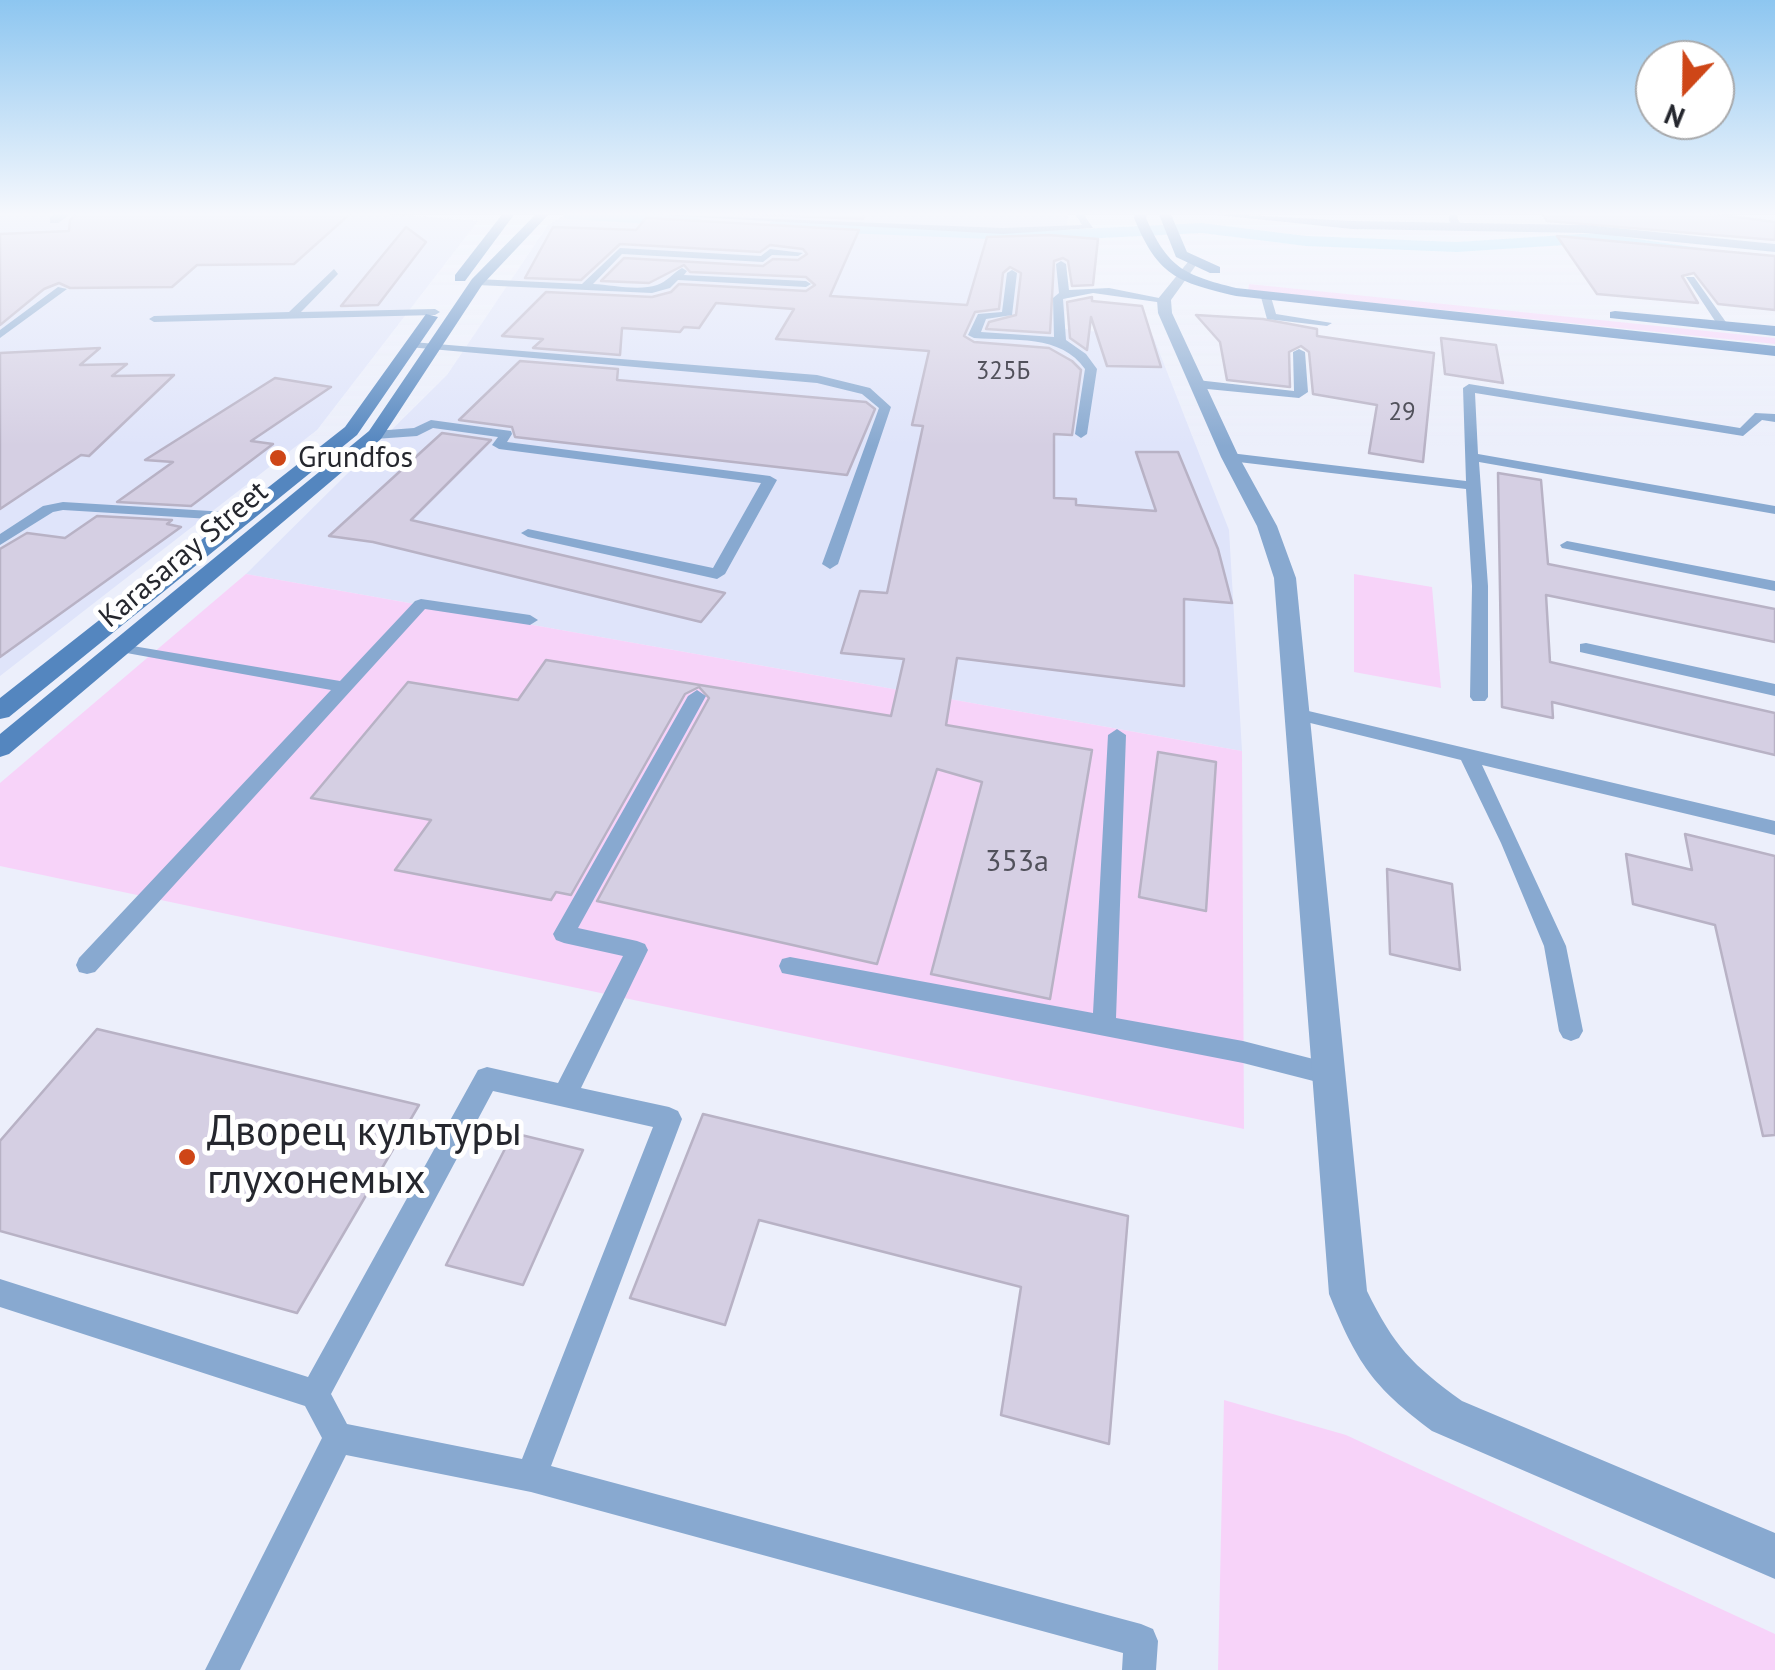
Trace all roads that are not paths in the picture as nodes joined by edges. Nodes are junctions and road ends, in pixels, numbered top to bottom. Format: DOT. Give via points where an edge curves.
graph roads {
  1 [pos="59,290"];
  2 [pos="317,290"];
  3 [pos="451,290"];
  4 [pos="472,290"];
  5 [pos="1010,290"];
  6 [pos="1082,290"];
  7 [pos="1172,290"];
  8 [pos="1245,290"];
  9 [pos="1374,290"];
  10 [pos="1698,290"];
  11 [pos="1064,292"];
  12 [pos="1413,294"];
  13 [pos="1266,296"];
  14 [pos="435,312"];
  15 [pos="1604,314"];
  16 [pos="292,316"];
  17 [pos="154,319"];
  18 [pos="1327,323"];
  19 [pos="1723,326"];
  20 [pos="1775,330"];
  21 [pos="0,335"];
  22 [pos="1060,341"];
  23 [pos="412,345"];
  24 [pos="434,346"];
  25 [pos="1775,350"];
  26 [pos="1299,352"];
  27 [pos="1197,384"];
  28 [pos="1775,418"];
  29 [pos="1081,434"];
  30 [pos="375,435"];
  31 [pos="1230,457"];
  32 [pos="1472,457"];
  33 [pos="1473,486"];
  34 [pos="1775,510"];
  35 [pos="243,517"];
  36 [pos="528,533"];
  37 [pos="0,541"];
  38 [pos="1567,546"];
  39 [pos="830,564"];
  40 [pos="1775,586"];
  41 [pos="530,620"];
  42 [pos="122,647"];
  43 [pos="1586,648"];
  44 [pos="344,687"];
  45 [pos="1775,690"];
  46 [pos="697,696"];
  47 [pos="1478,697"];
  48 [pos="0,710"];
  49 [pos="1300,714"];
  50 [pos="1117,736"];
  51 [pos="0,748"];
  52 [pos="1468,754"];
  53 [pos="1775,828"];
  54 [pos="87,965"];
  55 [pos="790,966"];
  56 [pos="1104,1026"];
  57 [pos="1571,1031"];
  58 [pos="1330,1074"];
  59 [pos="565,1094"];
  60 [pos="0,1293"];
  61 [pos="315,1394"];
  62 [pos="338,1438"];
  63 [pos="531,1476"];
  64 [pos="1775,1556"];
  65 [pos="222,1670"];
  66 [pos="1139,1670"];
  1 -- 21 [label="lane"];
  2 -- 16 [label="lane"];
  3 -- 14 [label="main road, Karasaray Street"];
  4 -- 24 [label="main road, Karasaray Street"];
  5 -- 22 [label="lane" via="1007,316 982,316 974,336"];
  6 -- 11 [label="lane"];
  7 -- 27 [label="street" via="1164,314"];
  8 -- 13 [label="main road"];
  9 -- 12 [label="main road"];
  10 -- 19 [label="lane"];
  11 -- 22 [label="lane" via="1058,298"];
  13 -- 18 [label="lane" via="1271,316"];
  13 -- 25 [label="main road"];
  14 -- 16 [label="lane"];
  14 -- 23 [label="main road, Karasaray Street"];
  15 -- 19 [label="main road"];
  16 -- 17 [label="lane"];
  19 -- 20 [label="main road"];
  22 -- 29 [label="lane" via="1091,369"];
  23 -- 24 [label="lane"];
  23 -- 35 [label="main road, Karasaray Street" via="350,431"];
  24 -- 30 [label="main road, Karasaray Street"];
  24 -- 39 [label="lane" via="816,378 866,391 885,407"];
  26 -- 27 [label="lane" via="1302,392 1296,395"];
  27 -- 31 [label="street"];
  28 -- 32 [label="lane" via="1759,416 1743,432 1469,388"];
  30 -- 36 [label="lane" via="417,432 431,424 506,434 499,445 770,480 718,574"];
  30 -- 42 [label="main road, Karasaray Street"];
  31 -- 33 [label="lane"];
  31 -- 49 [label="street" via="1267,526 1285,578"];
  32 -- 33 [label="lane"];
  32 -- 34 [label="lane"];
  33 -- 47 [label="lane"];
  35 -- 37 [label="lane" via="63,506"];
  35 -- 48 [label="main road, Karasaray Street"];
  38 -- 40 [label="lane"];
  41 -- 44 [label="lane" via="420,604"];
  42 -- 44 [label="lane"];
  42 -- 51 [label="main road, Karasaray Street"];
  43 -- 45 [label="lane"];
  44 -- 54 [label="lane"];
  46 -- 59 [label="lane" via="564,934 637,950"];
  49 -- 52 [label="lane"];
  49 -- 58 [label="street"];
  50 -- 56 [label="lane"];
  52 -- 53 [label="lane"];
  52 -- 57 [label="lane" via="1555,946"];
  55 -- 56 [label="lane"];
  56 -- 58 [label="lane"];
  58 -- 64 [label="street" via="1348,1294 1365,1335 1393,1372 1467,1426"];
  59 -- 61 [label="lane" via="487,1078"];
  59 -- 63 [label="lane" via="669,1118"];
  60 -- 61 [label="lane"];
  61 -- 62 [label="lane"];
  62 -- 63 [label="lane"];
  62 -- 65 [label="lane"];
  63 -- 66 [label="lane" via="1142,1641"];
}
